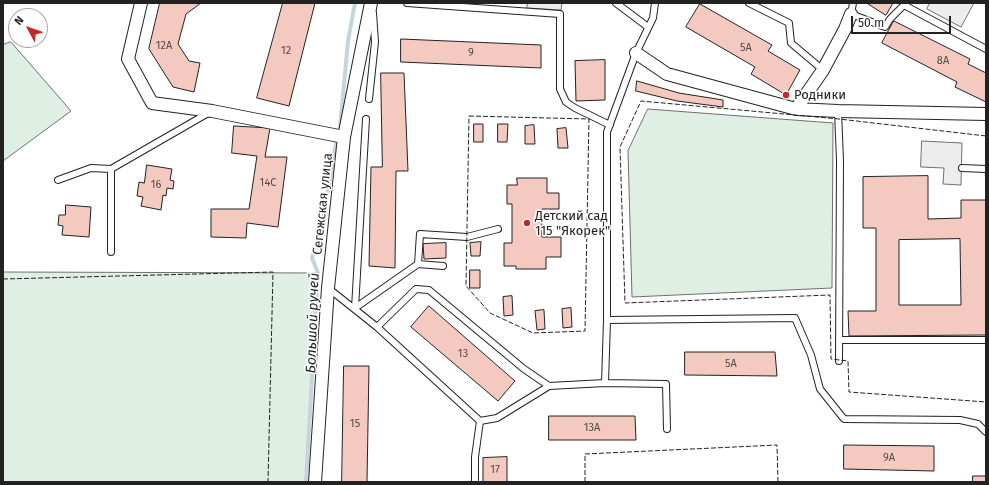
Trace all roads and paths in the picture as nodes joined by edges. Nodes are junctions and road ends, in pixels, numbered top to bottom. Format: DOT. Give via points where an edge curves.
graph roads {
  1 [pos="141,3"];
  2 [pos="372,3"];
  3 [pos="407,3"];
  4 [pos="616,3"];
  5 [pos="655,3"];
  6 [pos="748,3"];
  7 [pos="852,8"];
  8 [pos="648,27"];
  9 [pos="986,49"];
  10 [pos="636,53"];
  11 [pos="823,70"];
  12 [pos="369,99"];
  13 [pos="796,109"];
  14 [pos="212,111"];
  15 [pos="838,111"];
  16 [pos="986,114"];
  17 [pos="366,119"];
  18 [pos="610,125"];
  19 [pos="344,136"];
  20 [pos="962,168"];
  21 [pos="111,169"];
  22 [pos="986,169"];
  23 [pos="58,180"];
  24 [pos="498,229"];
  25 [pos="111,252"];
  26 [pos="418,264"];
  27 [pos="443,266"];
  28 [pos="328,288"];
  29 [pos="354,308"];
  30 [pos="607,320"];
  31 [pos="377,327"];
  32 [pos="839,340"];
  33 [pos="986,340"];
  34 [pos="838,361"];
  35 [pos="605,383"];
  36 [pos="549,386"];
  37 [pos="480,421"];
  38 [pos="667,429"];
  39 [pos="986,432"];
  40 [pos="315,482"];
  41 [pos="475,482"];
  1 -- 14 [label="street" via="128,59 152,103"];
  2 -- 12 [label="lane" via="375,42"];
  2 -- 19 [label="street, Сегежская улица"];
  3 -- 18 [label="lane" via="560,14 560,89 566,102"];
  4 -- 8 [label="lane"];
  5 -- 8 [label="lane" via="653,18"];
  6 -- 11 [label="lane" via="789,22 791,43"];
  7 -- 9 [label="lane" via="885,27 904,6"];
  7 -- 11 [label="street" via="845,29"];
  8 -- 10 [label="lane"];
  10 -- 13 [label="street" via="667,74"];
  10 -- 18 [label="lane"];
  11 -- 13 [label="street"];
  13 -- 15 [label="street"];
  14 -- 19 [label="street"];
  14 -- 21 [label="lane"];
  15 -- 16 [label="street"];
  15 -- 32 [label="lane"];
  17 -- 29 [label="lane"];
  18 -- 30 [label="lane" via="607,132"];
  19 -- 28 [label="street, Сегежская улица"];
  20 -- 22 [label="lane"];
  21 -- 23 [label="lane" via="91,168"];
  21 -- 25 [label="lane"];
  24 -- 26 [label="lane" via="466,237 420,234"];
  26 -- 27 [label="lane"];
  26 -- 29 [label="lane"];
  28 -- 29 [label="lane"];
  28 -- 40 [label="street, Сегежская улица"];
  29 -- 31 [label="lane"];
  30 -- 35 [label="lane"];
  30 -- 39 [label="lane" via="795,318 811,355 820,389 844,419 960,420 978,424"];
  31 -- 36 [label="lane" via="416,290 429,290 524,369"];
  31 -- 37 [label="lane"];
  32 -- 33 [label="lane"];
  32 -- 34 [label="lane"];
  35 -- 36 [label="lane"];
  35 -- 38 [label="lane" via="666,384"];
  36 -- 37 [label="lane" via="497,418"];
  37 -- 41 [label="lane" via="475,457"];
}
